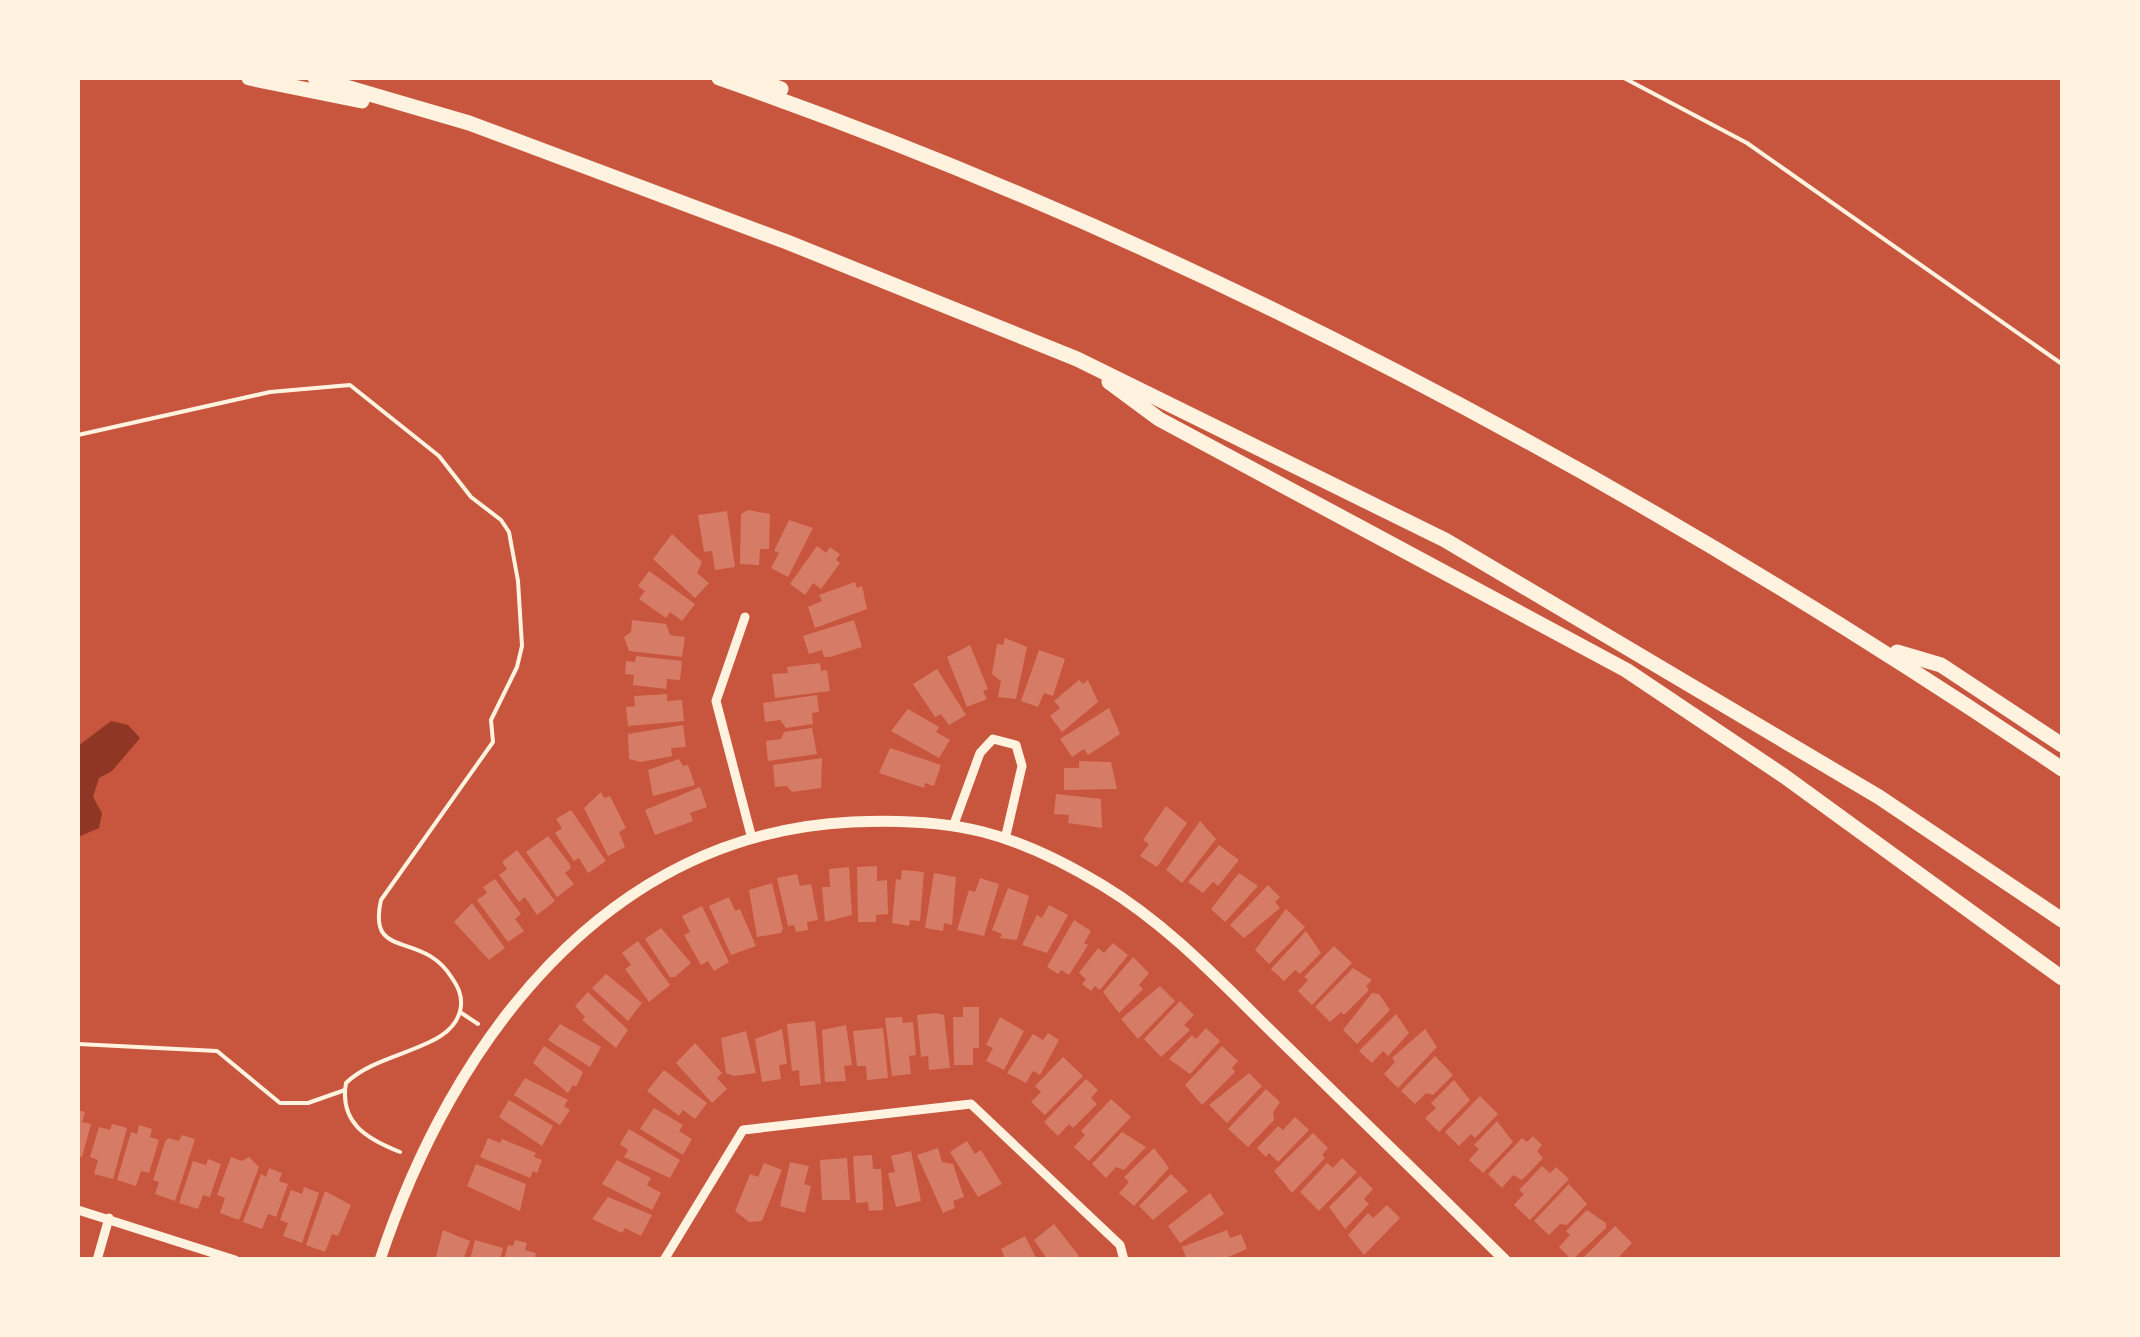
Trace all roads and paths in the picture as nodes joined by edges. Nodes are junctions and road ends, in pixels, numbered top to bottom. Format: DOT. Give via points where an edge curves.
graph roads {
  1 [pos="248,78"];
  2 [pos="315,78"];
  3 [pos="719,78"];
  4 [pos="753,78"];
  5 [pos="1624,78"];
  6 [pos="470,123"];
  7 [pos="894,139"];
  8 [pos="1077,358"];
  9 [pos="2062,364"];
  10 [pos="78,435"];
  11 [pos="745,617"];
  12 [pos="1878,646"];
  13 [pos="2062,745"];
  14 [pos="2062,769"];
  15 [pos="954,824"];
  16 [pos="1006,835"];
  17 [pos="751,836"];
  18 [pos="2062,920"];
  19 [pos="2062,978"];
  20 [pos="460,1012"];
  21 [pos="478,1024"];
  22 [pos="78,1044"];
  23 [pos="345,1090"];
  24 [pos="400,1152"];
  25 [pos="78,1210"];
  26 [pos="109,1218"];
  27 [pos="97,1260"];
  28 [pos="235,1260"];
  29 [pos="380,1260"];
  30 [pos="664,1260"];
  31 [pos="1124,1260"];
  32 [pos="1505,1260"];
  1 -- 6 [label="highway"];
  2 -- 6 [label="highway"];
  3 -- 7 [label="highway"];
  4 -- 7 [label="highway"];
  5 -- 9 [label="path" via="1747,143"];
  6 -- 8 [label="highway"];
  7 -- 12 [label="highway" via="1264,307 1532,442"];
  8 -- 18 [label="highway" via="1444,540 1879,796"];
  8 -- 19 [label="highway" via="1159,419 1626,670"];
  10 -- 20 [label="path" via="270,392 350,384 439,456 471,497 501,520 518,581 517,667 491,720 493,742 381,900 377,919 384,938 437,956 457,985"];
  11 -- 17 [label="street" via="716,701"];
  12 -- 13 [label="highway" via="1941,665"];
  12 -- 14 [label="highway"];
  15 -- 16 [label="street"];
  15 -- 16 [label="street" via="980,753 993,739 1016,745 1022,766"];
  15 -- 17 [label="street" via="818,824"];
  16 -- 32 [label="street" via="1103,885 1169,932"];
  17 -- 29 [label="street" via="656,878 589,925 532,981 448,1102 400,1200"];
  20 -- 21 [label="path"];
  20 -- 23 [label="path" via="438,1042 371,1064"];
  22 -- 23 [label="path" via="217,1050 280,1102 308,1103"];
  23 -- 24 [label="path" via="346,1109 362,1134"];
  25 -- 26 [label="street"];
  26 -- 27 [label="street"];
  26 -- 28 [label="street"];
  30 -- 31 [label="street" via="743,1130 971,1104 1120,1245"];
}
